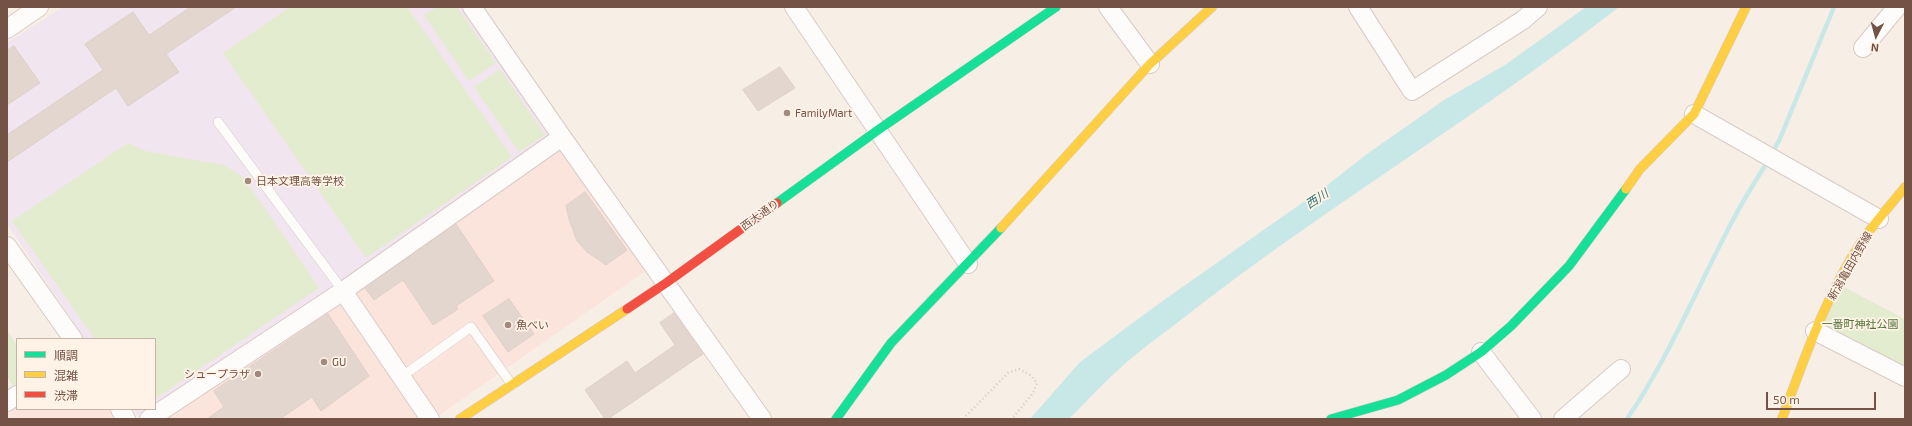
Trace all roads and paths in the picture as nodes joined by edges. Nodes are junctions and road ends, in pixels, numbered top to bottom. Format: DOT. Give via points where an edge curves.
graph roads {
  1 [pos="39,7"];
  2 [pos="472,7"];
  3 [pos="794,7"];
  4 [pos="1056,7"];
  5 [pos="1108,7"];
  6 [pos="1212,7"];
  7 [pos="1358,7"];
  8 [pos="1538,7"];
  9 [pos="1746,7"];
  10 [pos="1896,7"];
  11 [pos="7,29"];
  12 [pos="1863,48"];
  13 [pos="1150,64"];
  14 [pos="1694,114"];
  15 [pos="218,122"];
  16 [pos="878,130"];
  17 [pos="562,137"];
  18 [pos="1905,187"];
  19 [pos="1879,219"];
  20 [pos="7,246"];
  21 [pos="968,264"];
  22 [pos="666,283"];
  23 [pos="343,291"];
  24 [pos="1815,331"];
  25 [pos="72,338"];
  26 [pos="1481,352"];
  27 [pos="1621,369"];
  28 [pos="401,377"];
  29 [pos="1905,377"];
  30 [pos="512,385"];
  31 [pos="16,396"];
  32 [pos="7,402"];
  33 [pos="121,410"];
  34 [pos="126,419"];
  35 [pos="149,419"];
  36 [pos="430,419"];
  37 [pos="460,419"];
  38 [pos="762,419"];
  39 [pos="836,419"];
  40 [pos="963,419"];
  41 [pos="1012,419"];
  42 [pos="1331,419"];
  43 [pos="1532,419"];
  44 [pos="1563,419"];
  45 [pos="1782,419"];
  1 -- 11 [label="street"];
  2 -- 17 [label="street"];
  3 -- 16 [label="street"];
  4 -- 16 [label="street, 西大通り"];
  5 -- 13 [label="street"];
  6 -- 13 [label="street"];
  7 -- 8 [label="street" via="1412,91"];
  9 -- 14 [label="street"];
  10 -- 12 [label="street"];
  13 -- 21 [label="street"];
  14 -- 19 [label="street"];
  14 -- 26 [label="street" via="1640,169 1569,266 1511,326"];
  15 -- 23 [label="lane"];
  16 -- 21 [label="street"];
  16 -- 22 [label="street, 西大通り"];
  17 -- 22 [label="street"];
  17 -- 23 [label="street"];
  18 -- 19 [label="street, 新潟亀田内野線"];
  19 -- 24 [label="street, 新潟亀田内野線" via="1860,245"];
  20 -- 25 [label="street"];
  21 -- 39 [label="street" via="891,344"];
  22 -- 30 [label="street, 西大通り"];
  22 -- 38 [label="street"];
  23 -- 28 [label="street"];
  23 -- 35 [label="street"];
  24 -- 29 [label="street"];
  24 -- 45 [label="street, 新潟亀田内野線"];
  26 -- 42 [label="street" via="1446,375 1398,400"];
  26 -- 43 [label="street"];
  27 -- 44 [label="street"];
  28 -- 30 [label="lane" via="471,328"];
  28 -- 36 [label="street"];
  30 -- 37 [label="street, 西大通り"];
  31 -- 32 [label="street"];
  33 -- 34 [label="street"];
  40 -- 41 [label="path" via="1008,373 1019,369 1037,382 1033,393"];
}
